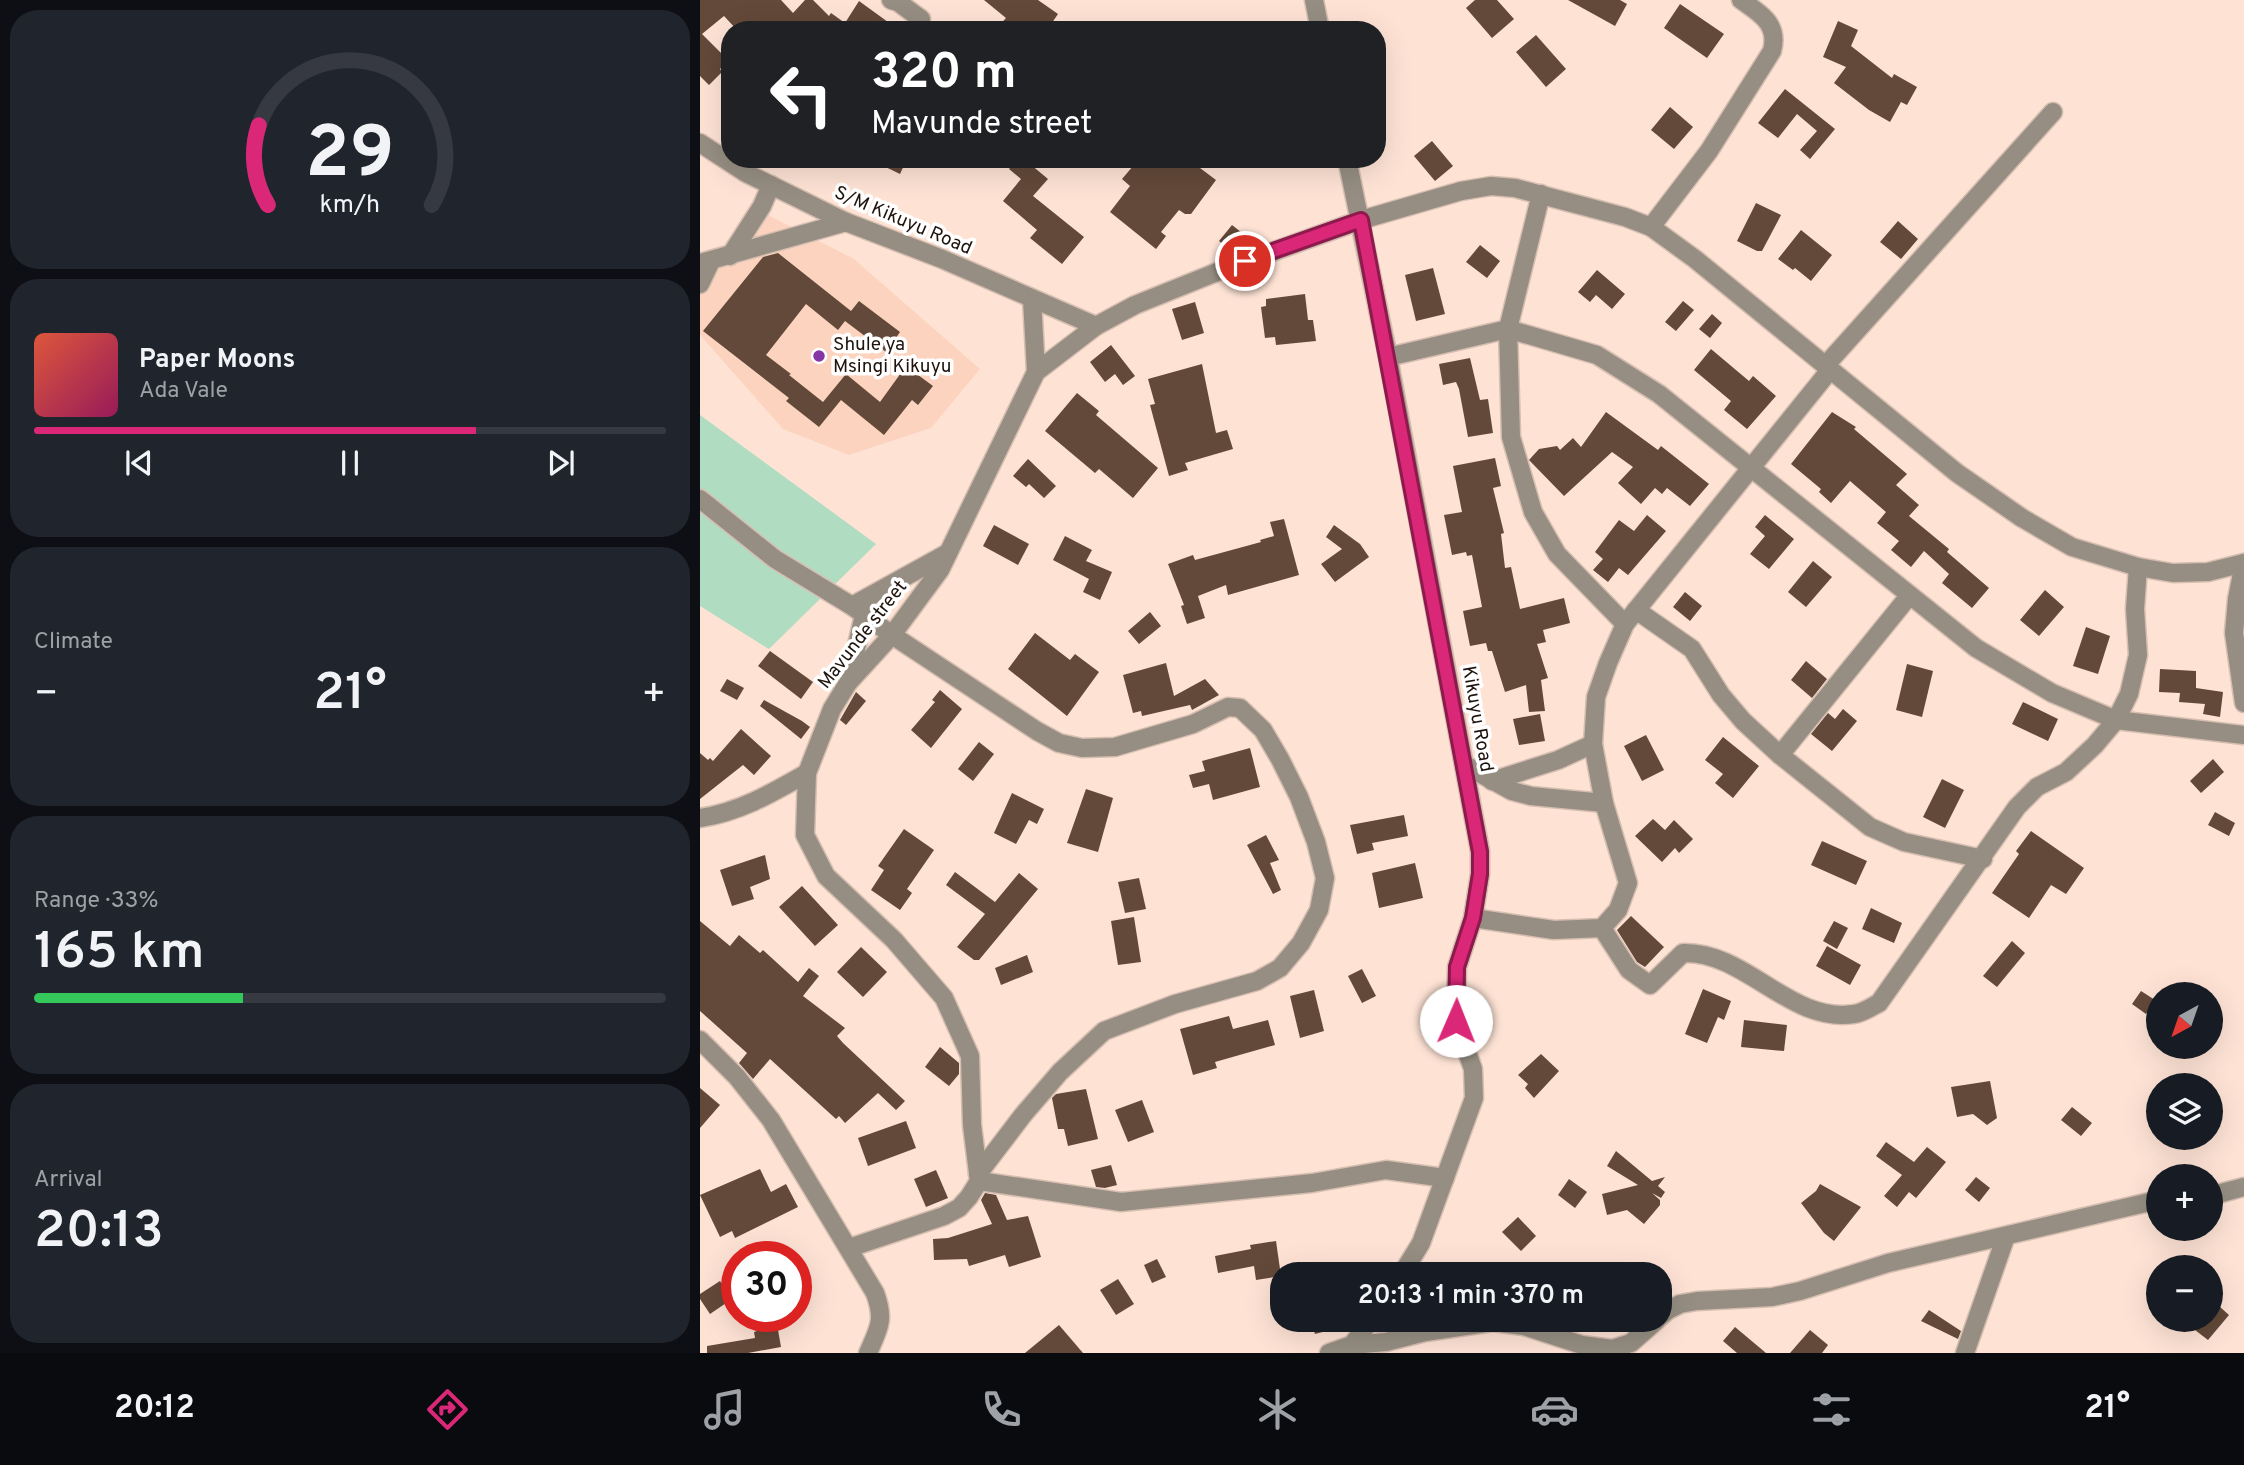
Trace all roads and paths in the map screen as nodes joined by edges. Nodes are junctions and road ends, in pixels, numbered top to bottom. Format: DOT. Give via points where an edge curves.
graph roads {
  1 [pos="891,0"];
  2 [pos="1314,0"];
  3 [pos="1741,0"];
  4 [pos="921,19"];
  5 [pos="1318,21"];
  6 [pos="2053,112"];
  7 [pos="700,143"];
  8 [pos="721,157"];
  9 [pos="738,168"];
  10 [pos="1349,168"];
  11 [pos="771,185"];
  12 [pos="1541,194"];
  13 [pos="1361,220"];
  14 [pos="846,222"];
  15 [pos="1651,227"];
  16 [pos="730,256"];
  17 [pos="706,262"];
  18 [pos="700,284"];
  19 [pos="1032,299"];
  20 [pos="1096,326"];
  21 [pos="1508,329"];
  22 [pos="1388,357"];
  23 [pos="1827,368"];
  24 [pos="1036,372"];
  25 [pos="1752,468"];
  26 [pos="700,499"];
  27 [pos="948,553"];
  28 [pos="2244,564"];
  29 [pos="2138,567"];
  30 [pos="1909,596"];
  31 [pos="858,610"];
  32 [pos="1631,617"];
  33 [pos="892,635"];
  34 [pos="848,683"];
  35 [pos="2244,703"];
  36 [pos="2116,720"];
  37 [pos="2244,735"];
  38 [pos="1593,744"];
  39 [pos="1780,755"];
  40 [pos="1465,765"];
  41 [pos="807,773"];
  42 [pos="1492,781"];
  43 [pos="1604,803"];
  44 [pos="700,818"];
  45 [pos="1983,859"];
  46 [pos="1473,918"];
  47 [pos="1602,928"];
  48 [pos="700,1040"];
  49 [pos="978,1178"];
  50 [pos="1445,1178"];
  51 [pos="2244,1186"];
  52 [pos="2223,1192"];
  53 [pos="2146,1203"];
  54 [pos="2006,1236"];
  55 [pos="849,1248"];
  56 [pos="1409,1262"];
  57 [pos="1672,1308"];
  58 [pos="1362,1332"];
  59 [pos="1425,1332"];
  60 [pos="1542,1332"];
  61 [pos="1643,1332"];
  62 [pos="1352,1345"];
  63 [pos="868,1353"];
  64 [pos="1329,1353"];
  65 [pos="1965,1353"];
  1 -- 4 [label="street"];
  2 -- 5 [label="street"];
  3 -- 15 [label="street" via="1773,29 1772,51 1709,151"];
  6 -- 23 [label="street"];
  7 -- 8 [label="street, S/M Kikuyu Road"];
  9 -- 11 [label="street, S/M Kikuyu Road"];
  10 -- 13 [label="street, Kikuyu Road"];
  11 -- 14 [label="street, S/M Kikuyu Road"];
  11 -- 16 [label="street"];
  12 -- 13 [label="street, Mavunde street" via="1491,186"];
  12 -- 15 [label="street, Mavunde street"];
  12 -- 21 [label="street"];
  13 -- 20 [label="street, Mavunde street" via="1222,270"];
  13 -- 22 [label="street, Kikuyu Road"];
  14 -- 16 [label="street"];
  14 -- 19 [label="street, S/M Kikuyu Road"];
  15 -- 23 [label="street, Mavunde street"];
  16 -- 17 [label="street"];
  17 -- 18 [label="street"];
  19 -- 20 [label="street, S/M Kikuyu Road"];
  19 -- 24 [label="street"];
  20 -- 24 [label="street, Mavunde street"];
  21 -- 22 [label="street"];
  21 -- 25 [label="street" via="1597,355 1627,372"];
  21 -- 32 [label="street" via="1511,437 1533,512 1558,554"];
  22 -- 40 [label="street, Kikuyu Road"];
  23 -- 25 [label="street"];
  23 -- 29 [label="street, Mavunde street" via="1956,473 2022,519 2072,547"];
  24 -- 27 [label="street, Mavunde street"];
  25 -- 30 [label="street"];
  25 -- 32 [label="street"];
  26 -- 31 [label="street" via="775,559"];
  27 -- 31 [label="street"];
  27 -- 33 [label="street, Mavunde street"];
  28 -- 29 [label="street, Mavunde street" via="2181,574"];
  28 -- 35 [label="street" via="2234,633"];
  29 -- 36 [label="street" via="2138,655 2129,694"];
  30 -- 36 [label="street" via="1976,648 2052,693"];
  30 -- 39 [label="street"];
  31 -- 33 [label="street"];
  31 -- 34 [label="street"];
  32 -- 38 [label="street" via="1596,697"];
  32 -- 39 [label="street" via="1692,649 1721,695"];
  33 -- 34 [label="street, Mavunde street"];
  33 -- 49 [label="street" via="1037,731 1082,748 1115,747 1193,724 1228,707 1240,708 1263,730 1299,797 1325,878 1319,910 1280,968 1257,981 1175,1004 1104,1031 1023,1115"];
  34 -- 41 [label="street, Mavunde street" via="832,709"];
  36 -- 37 [label="street"];
  36 -- 45 [label="street" via="2066,772 2037,787 2017,807"];
  38 -- 42 [label="street"];
  38 -- 43 [label="street"];
  39 -- 45 [label="street" via="1870,827 1904,842"];
  40 -- 42 [label="street"];
  40 -- 46 [label="street, Kikuyu Road" via="1480,852"];
  41 -- 44 [label="street" via="760,800"];
  41 -- 49 [label="street, Mavunde street" via="805,835 826,876 918,966 944,999 958,1027 970,1056"];
  42 -- 43 [label="street" via="1531,796"];
  43 -- 47 [label="street" via="1628,883 1618,910"];
  45 -- 47 [label="street" via="1879,1003 1857,1014 1813,1011 1700,952 1683,953 1650,985 1629,970"];
  46 -- 47 [label="street" via="1554,930"];
  46 -- 50 [label="street, Kikuyu Road" via="1457,967 1456,1021 1473,1069 1474,1098"];
  48 -- 55 [label="street" via="771,1120"];
  49 -- 50 [label="street" via="1121,1202 1312,1183 1386,1170"];
  49 -- 55 [label="street" via="959,1208"];
  50 -- 56 [label="street, Kikuyu Road"];
  51 -- 52 [label="street"];
  53 -- 54 [label="street"];
  54 -- 57 [label="street" via="1888,1263 1800,1291 1697,1301"];
  54 -- 65 [label="street"];
  55 -- 63 [label="street" via="881,1310"];
  58 -- 62 [label="street"];
  59 -- 62 [label="street"];
  60 -- 61 [label="street" via="1612,1349 1631,1343"];
  62 -- 64 [label="street"];
}
